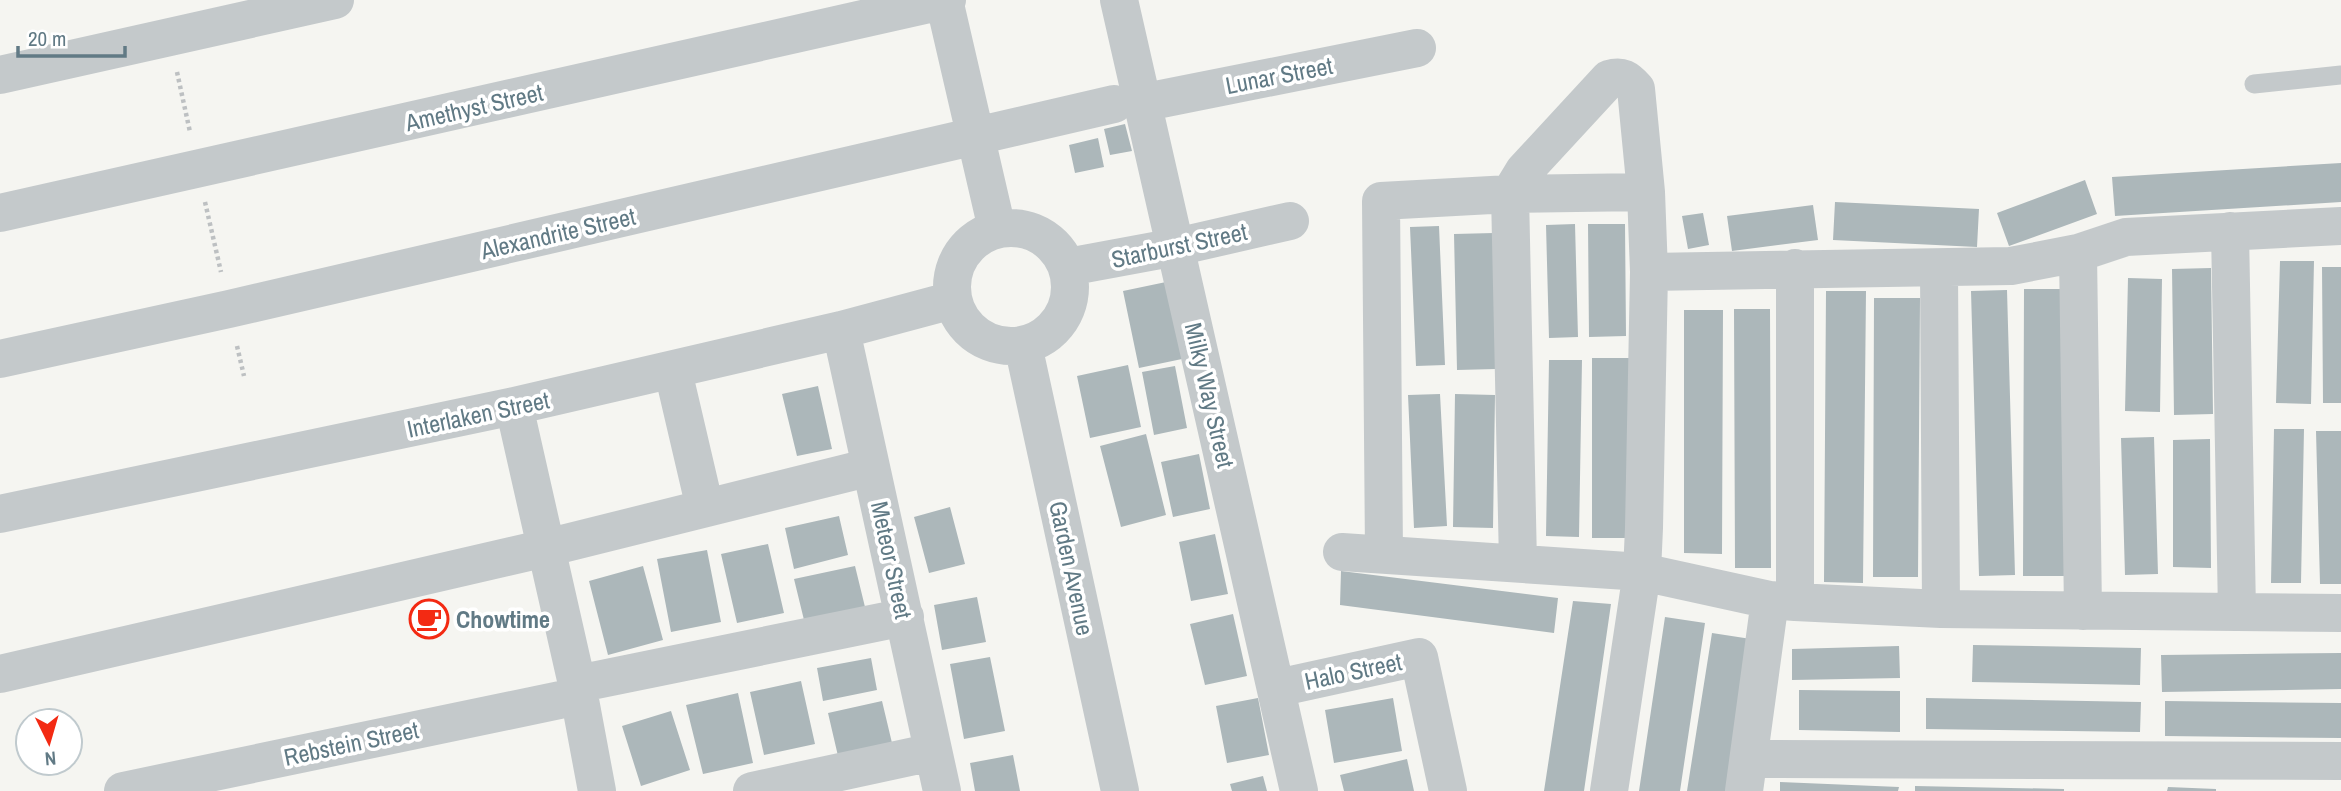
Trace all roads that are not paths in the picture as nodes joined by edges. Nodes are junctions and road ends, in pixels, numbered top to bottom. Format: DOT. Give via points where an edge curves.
graph roads {
  1 [pos="335,0"];
  2 [pos="945,0"];
  3 [pos="1119,0"];
  4 [pos="1416,48"];
  5 [pos="0,75"];
  6 [pos="2341,75"];
  7 [pos="2254,84"];
  8 [pos="1128,103"];
  9 [pos="975,136"];
  10 [pos="1646,192"];
  11 [pos="1510,194"];
  12 [pos="0,213"];
  13 [pos="1290,221"];
  14 [pos="2341,226"];
  15 [pos="996,229"];
  16 [pos="2230,231"];
  17 [pos="1176,247"];
  18 [pos="2078,253"];
  19 [pos="1068,268"];
  20 [pos="1795,268"];
  21 [pos="1939,268"];
  22 [pos="1648,272"];
  23 [pos="953,300"];
  24 [pos="841,330"];
  25 [pos="1023,345"];
  26 [pos="0,359"];
  27 [pos="673,371"];
  28 [pos="514,407"];
  29 [pos="871,467"];
  30 [pos="705,508"];
  31 [pos="0,514"];
  32 [pos="547,548"];
  33 [pos="1342,552"];
  34 [pos="1384,554"];
  35 [pos="1518,563"];
  36 [pos="1642,572"];
  37 [pos="1782,601"];
  38 [pos="1941,609"];
  39 [pos="2084,611"];
  40 [pos="2236,612"];
  41 [pos="2341,613"];
  42 [pos="905,617"];
  43 [pos="0,674"];
  44 [pos="1277,688"];
  45 [pos="578,690"];
  46 [pos="933,752"];
  47 [pos="2341,761"];
  48 [pos="1747,775"];
  49 [pos="123,791"];
  50 [pos="597,791"];
  51 [pos="752,791"];
  52 [pos="942,791"];
  53 [pos="1120,791"];
  54 [pos="1299,791"];
  55 [pos="1448,791"];
  56 [pos="1608,791"];
  1 -- 5 [label="street"];
  2 -- 9 [label="street"];
  2 -- 12 [label="street, Amethyst Street"];
  3 -- 8 [label="street, Milky Way Street"];
  4 -- 8 [label="street, Lunar Street"];
  6 -- 7 [label="lane"];
  8 -- 9 [label="street, Alexandrite Street"];
  8 -- 17 [label="street, Milky Way Street"];
  9 -- 15 [label="street"];
  9 -- 26 [label="street, Alexandrite Street"];
  10 -- 11 [label="street"];
  10 -- 11 [label="street" via="1636,89 1618,76 1609,79 1524,171"];
  10 -- 22 [label="street"];
  11 -- 34 [label="street" via="1381,201"];
  11 -- 35 [label="street"];
  13 -- 17 [label="street, Starburst Street"];
  14 -- 16 [label="street"];
  15 -- 19 [label="street" via="1040,234 1057,248"];
  15 -- 23 [label="street" via="965,248 951,282"];
  16 -- 18 [label="street" via="2126,237"];
  16 -- 40 [label="street"];
  17 -- 19 [label="street, Starburst Street"];
  17 -- 44 [label="street, Milky Way Street"];
  18 -- 21 [label="street" via="2011,265"];
  18 -- 39 [label="street"];
  19 -- 25 [label="street" via="1068,307 1058,325"];
  20 -- 21 [label="street"];
  20 -- 22 [label="street"];
  20 -- 37 [label="street"];
  21 -- 38 [label="street"];
  22 -- 36 [label="street"];
  23 -- 24 [label="street, Interlaken Street"];
  23 -- 25 [label="street" via="962,321 979,337 1000,346"];
  24 -- 27 [label="street, Interlaken Street"];
  24 -- 29 [label="street, Meteor Street"];
  25 -- 53 [label="street, Garden Avenue"];
  27 -- 28 [label="street, Interlaken Street"];
  27 -- 30 [label="street"];
  28 -- 31 [label="street, Interlaken Street"];
  28 -- 32 [label="street"];
  29 -- 30 [label="street"];
  29 -- 42 [label="street, Meteor Street"];
  30 -- 32 [label="street"];
  32 -- 43 [label="street"];
  32 -- 45 [label="street"];
  33 -- 34 [label="street"];
  34 -- 35 [label="street"];
  35 -- 36 [label="street"];
  36 -- 37 [label="street"];
  36 -- 56 [label="street"];
  37 -- 38 [label="street"];
  37 -- 48 [label="street"];
  38 -- 39 [label="street"];
  39 -- 40 [label="street"];
  40 -- 41 [label="street"];
  42 -- 45 [label="street, Rebstein Street"];
  42 -- 46 [label="street, Meteor Street"];
  44 -- 54 [label="street, Milky Way Street"];
  44 -- 55 [label="street, Halo Street" via="1419,657"];
  45 -- 49 [label="street, Rebstein Street"];
  45 -- 50 [label="street"];
  46 -- 51 [label="street"];
  46 -- 52 [label="street, Meteor Street"];
  47 -- 48 [label="street"];
}
